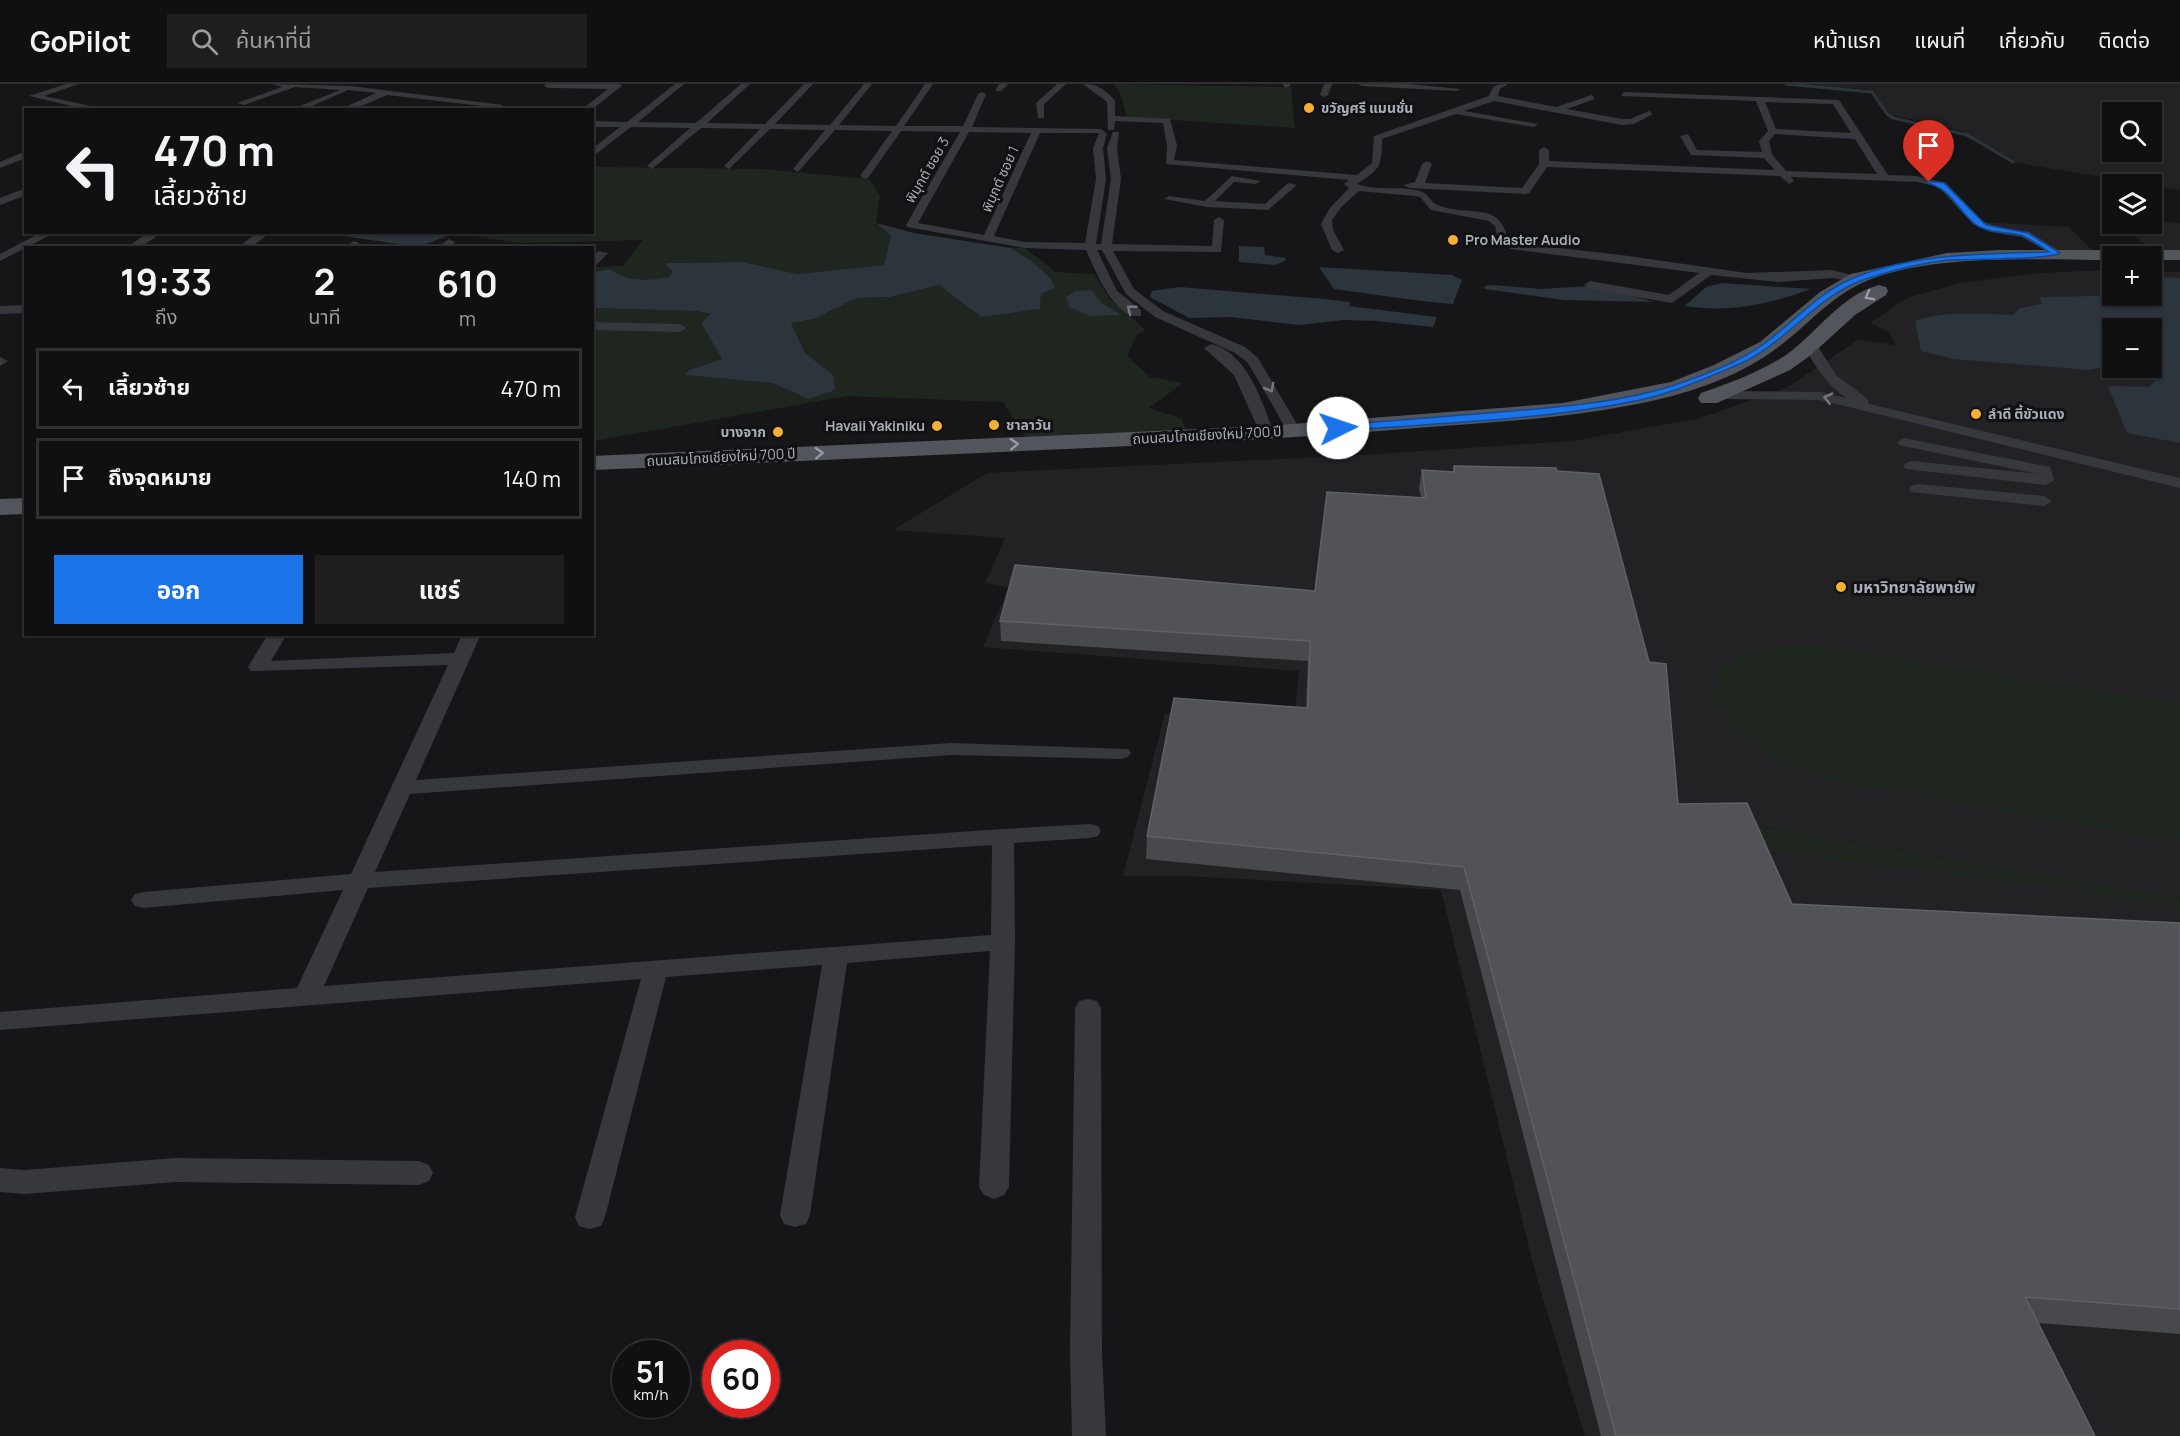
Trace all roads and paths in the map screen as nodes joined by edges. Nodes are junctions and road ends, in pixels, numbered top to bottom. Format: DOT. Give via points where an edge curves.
graph roads {
  1 [pos="75,84"];
  2 [pos="276,84"];
  3 [pos="407,84"];
  4 [pos="680,84"];
  5 [pos="746,84"];
  6 [pos="809,84"];
  7 [pos="868,84"];
  8 [pos="929,84"];
  9 [pos="1062,84"];
  10 [pos="1087,84"];
  11 [pos="1328,84"];
  12 [pos="1362,84"];
  13 [pos="1504,84"];
  14 [pos="296,85"];
  15 [pos="1392,85"];
  16 [pos="1406,85"];
  17 [pos="548,86"];
  18 [pos="618,86"];
  19 [pos="1458,87"];
  20 [pos="351,88"];
  21 [pos="387,92"];
  22 [pos="982,94"];
  23 [pos="1624,94"];
  24 [pos="1324,95"];
  25 [pos="1702,95"];
  26 [pos="1390,96"];
  27 [pos="1592,97"];
  28 [pos="1493,98"];
  29 [pos="1759,98"];
  30 [pos="1455,100"];
  31 [pos="360,102"];
  32 [pos="473,102"];
  33 [pos="241,103"];
  34 [pos="382,103"];
  35 [pos="404,104"];
  36 [pos="436,105"];
  37 [pos="1474,105"];
  38 [pos="95,108"];
  39 [pos="299,108"];
  40 [pos="347,108"];
  41 [pos="468,108"];
  42 [pos="497,108"];
  43 [pos="588,108"];
  44 [pos="1704,109"];
  45 [pos="1447,111"];
  46 [pos="1561,112"];
  47 [pos="1649,114"];
  48 [pos="1041,116"];
  49 [pos="594,124"];
  50 [pos="630,124"];
  51 [pos="1534,124"];
  52 [pos="699,126"];
  53 [pos="768,127"];
  54 [pos="833,128"];
  55 [pos="898,129"];
  56 [pos="966,129"];
  57 [pos="1108,129"];
  58 [pos="1037,130"];
  59 [pos="1773,131"];
  60 [pos="1685,136"];
  61 [pos="1858,136"];
  62 [pos="23,149"];
  63 [pos="1544,150"];
  64 [pos="594,152"];
  65 [pos="1628,152"];
  66 [pos="1767,156"];
  67 [pos="1698,160"];
  68 [pos="1427,164"];
  69 [pos="1544,164"];
  70 [pos="0,165"];
  71 [pos="1114,165"];
  72 [pos="652,166"];
  73 [pos="729,166"];
  74 [pos="1099,166"];
  75 [pos="798,169"];
  76 [pos="1634,172"];
  77 [pos="1785,175"];
  78 [pos="865,176"];
  79 [pos="1707,176"];
  80 [pos="1884,177"];
  81 [pos="1268,183"];
  82 [pos="1376,183"];
  83 [pos="1280,184"];
  84 [pos="1292,185"];
  85 [pos="1419,185"];
  86 [pos="1303,186"];
  87 [pos="1793,186"];
  88 [pos="1351,187"];
  89 [pos="0,190"];
  90 [pos="23,192"];
  91 [pos="1169,199"];
  92 [pos="0,202"];
  93 [pos="1096,202"];
  94 [pos="1113,202"];
  95 [pos="1207,204"];
  96 [pos="1219,220"];
  97 [pos="47,234"];
  98 [pos="154,234"];
  99 [pos="263,234"];
  100 [pos="988,238"];
  101 [pos="134,246"];
  102 [pos="245,246"];
  103 [pos="1090,247"];
  104 [pos="1106,248"];
  105 [pos="1338,250"];
  106 [pos="602,253"];
  107 [pos="2057,253"];
  108 [pos="2180,255"];
  109 [pos="0,258"];
  110 [pos="594,263"];
  111 [pos="2102,264"];
  112 [pos="2162,264"];
  113 [pos="2180,265"];
  114 [pos="1708,272"];
  115 [pos="1858,278"];
  116 [pos="1590,285"];
  117 [pos="24,309"];
  118 [pos="0,310"];
  119 [pos="594,326"];
  120 [pos="680,328"];
  121 [pos="1203,333"];
  122 [pos="1187,338"];
  123 [pos="1810,345"];
  124 [pos="1718,395"];
  125 [pos="1891,414"];
  126 [pos="1294,431"];
  127 [pos="1267,433"];
  128 [pos="1497,437"];
  129 [pos="1474,439"];
  130 [pos="1904,442"];
  131 [pos="594,462"];
  132 [pos="1911,466"];
  133 [pos="594,480"];
  134 [pos="2180,483"];
  135 [pos="24,488"];
  136 [pos="0,489"];
  137 [pos="2044,501"];
  138 [pos="24,506"];
  139 [pos="0,507"];
  140 [pos="277,636"];
  141 [pos="470,636"];
  142 [pos="459,659"];
  143 [pos="1121,753"];
  144 [pos="400,789"];
  145 [pos="1090,831"];
  146 [pos="1004,836"];
  147 [pos="359,881"];
  148 [pos="144,900"];
  149 [pos="1003,942"];
  150 [pos="836,956"];
  151 [pos="656,969"];
  152 [pos="306,997"];
  153 [pos="1088,1008"];
  154 [pos="0,1021"];
  155 [pos="419,1173"];
  156 [pos="0,1180"];
  157 [pos="994,1187"];
  158 [pos="795,1215"];
  159 [pos="590,1217"];
  160 [pos="1089,1436"];
  1 -- 38 [label="street" via="33,96"];
  2 -- 14 [label="street"];
  3 -- 21 [label="street"];
  4 -- 50 [label="street"];
  5 -- 52 [label="street"];
  6 -- 53 [label="street"];
  7 -- 54 [label="street"];
  8 -- 55 [label="street"];
  9 -- 48 [label="street" via="1040,103"];
  10 -- 57 [label="street" via="1111,101"];
  11 -- 24 [label="street"];
  12 -- 15 [label="street"];
  13 -- 28 [label="street" via="1496,88"];
  14 -- 20 [label="street"];
  14 -- 33 [label="street"];
  15 -- 16 [label="street"];
  15 -- 26 [label="street"];
  16 -- 19 [label="street"];
  17 -- 18 [label="street"];
  18 -- 43 [label="street"];
  19 -- 30 [label="street"];
  20 -- 21 [label="street"];
  20 -- 39 [label="street"];
  21 -- 31 [label="street"];
  21 -- 32 [label="street"];
  22 -- 56 [label="street, พิมุกต์ ซอย 3"];
  23 -- 25 [label="street"];
  25 -- 29 [label="street"];
  25 -- 44 [label="street"];
  27 -- 46 [label="street"];
  28 -- 37 [label="street"];
  28 -- 46 [label="street"];
  29 -- 59 [label="street"];
  29 -- 61 [label="street" via="1836,102"];
  31 -- 34 [label="street"];
  31 -- 40 [label="street"];
  32 -- 41 [label="street"];
  32 -- 42 [label="street" via="499,105"];
  35 -- 36 [label="street"];
  37 -- 45 [label="street"];
  37 -- 46 [label="street"];
  45 -- 51 [label="street"];
  45 -- 88 [label="street" via="1377,138 1377,163"];
  46 -- 47 [label="street" via="1626,123"];
  49 -- 50 [label="street"];
  50 -- 52 [label="street"];
  50 -- 64 [label="street"];
  52 -- 53 [label="street"];
  52 -- 72 [label="street"];
  53 -- 54 [label="street"];
  53 -- 73 [label="street"];
  54 -- 55 [label="street"];
  54 -- 75 [label="street"];
  55 -- 56 [label="street"];
  55 -- 78 [label="street"];
  56 -- 58 [label="street"];
  56 -- 100 [label="street, พิมุกต์ ซอย 3" via="911,225"];
  57 -- 58 [label="street"];
  57 -- 71 [label="street"];
  57 -- 74 [label="street" via="1098,148"];
  57 -- 88 [label="street" via="1167,121 1172,145 1169,162"];
  58 -- 100 [label="street, พิมุกต์ ซอย 1"];
  59 -- 61 [label="street"];
  59 -- 66 [label="street" via="1764,141"];
  60 -- 66 [label="street" via="1694,153"];
  61 -- 80 [label="street"];
  62 -- 70 [label="street"];
  63 -- 69 [label="street"];
  65 -- 76 [label="street"];
  66 -- 77 [label="street"];
  67 -- 79 [label="street"];
  68 -- 85 [label="street"];
  69 -- 76 [label="street"];
  69 -- 85 [label="street" via="1525,191"];
  71 -- 74 [label="street"];
  71 -- 94 [label="street"];
  74 -- 93 [label="street" via="1101,179"];
  76 -- 79 [label="street"];
  77 -- 79 [label="street"];
  77 -- 80 [label="street"];
  77 -- 87 [label="street"];
  80 -- 107 [label="street" via="1942,185 1977,222 1994,230 2025,234"];
  81 -- 95 [label="street" via="1232,179"];
  82 -- 85 [label="street"];
  83 -- 84 [label="street"];
  84 -- 86 [label="street"];
  84 -- 95 [label="street" via="1268,207"];
  88 -- 105 [label="street" via="1327,219"];
  88 -- 114 [label="street" via="1412,191 1424,195 1435,208 1492,218 1500,225 1503,242 1511,246"];
  89 -- 90 [label="street"];
  90 -- 92 [label="street"];
  91 -- 95 [label="street"];
  93 -- 94 [label="street"];
  93 -- 103 [label="street"];
  94 -- 104 [label="street"];
  96 -- 104 [label="street" via="1217,250"];
  97 -- 109 [label="street"];
  98 -- 101 [label="street"];
  99 -- 102 [label="street"];
  100 -- 103 [label="street" via="1025,245"];
  103 -- 104 [label="street"];
  122 -- 103 [label="street, one-way" via="1142,317 1112,293"];
  104 -- 121 [label="street" via="1130,291 1159,314"];
  106 -- 110 [label="street"];
  107 -- 108 [label="main road, ถนนสมโภชเชียงใหม่ 700 ปี"];
  107 -- 115 [label="main road, ถนนสมโภชเชียงใหม่ 700 ปี" via="1947,258"];
  111 -- 123 [label="main road, one-way" via="1973,268 1921,277 1890,286 1849,308"];
  112 -- 113 [label="main road"];
  114 -- 115 [label="street" via="1765,278 1832,274"];
  114 -- 116 [label="street" via="1667,299"];
  115 -- 126 [label="main road, ถนนสมโภชเชียงใหม่ 700 ปี" via="1827,296 1767,346 1679,387 1563,410"];
  117 -- 118 [label="street"];
  119 -- 120 [label="street"];
  121 -- 122 [label="street"];
  121 -- 126 [label="street, one-way" via="1240,350 1253,361"];
  122 -- 127 [label="street" via="1221,353 1233,363"];
  123 -- 124 [label="main road" via="1783,366"];
  123 -- 125 [label="street" via="1825,375 1852,396"];
  125 -- 124 [label="street, one-way" via="1820,396"];
  124 -- 128 [label="main road" via="1604,424"];
  125 -- 130 [label="street"];
  125 -- 134 [label="street"];
  126 -- 127 [label="main road, ถนนสมโภชเชียงใหม่ 700 ปี"];
  131 -- 127 [label="main road, ถนนสมโภชเชียงใหม่ 700 ปี, one-way"];
  129 -- 133 [label="main road, ถนนสมโภชเชียงใหม่ 700 ปี"];
  130 -- 132 [label="street"];
  130 -- 132 [label="street" via="2045,470 2046,480"];
  132 -- 137 [label="street" via="1919,497"];
  135 -- 136 [label="main road"];
  138 -- 139 [label="main road"];
  140 -- 142 [label="street" via="258,667"];
  141 -- 142 [label="street"];
  142 -- 144 [label="street"];
  143 -- 144 [label="street" via="951,749"];
  144 -- 147 [label="street"];
  145 -- 146 [label="street"];
  146 -- 147 [label="street"];
  146 -- 149 [label="street"];
  147 -- 148 [label="street"];
  147 -- 152 [label="street"];
  149 -- 150 [label="street"];
  149 -- 157 [label="street"];
  150 -- 151 [label="street"];
  150 -- 158 [label="street"];
  151 -- 152 [label="street"];
  151 -- 159 [label="street"];
  152 -- 154 [label="street"];
  153 -- 160 [label="street"];
  155 -- 156 [label="street" via="175,1170 25,1182"];
}
